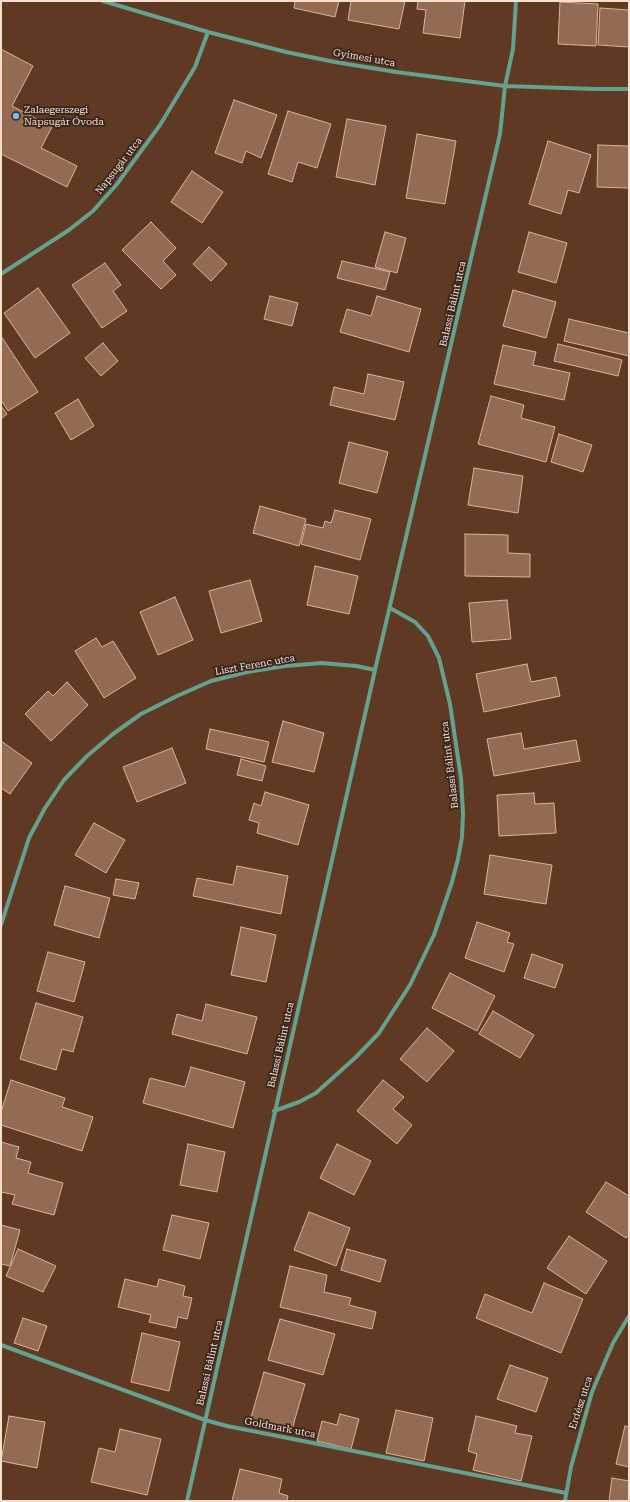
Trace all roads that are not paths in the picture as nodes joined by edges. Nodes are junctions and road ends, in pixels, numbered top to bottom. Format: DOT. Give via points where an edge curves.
graph roads {
  1 [pos="103,1"];
  2 [pos="516,1"];
  3 [pos="208,32"];
  4 [pos="505,86"];
  5 [pos="629,89"];
  6 [pos="1,274"];
  7 [pos="390,608"];
  8 [pos="375,670"];
  9 [pos="1,925"];
  10 [pos="274,1111"];
  11 [pos="629,1316"];
  12 [pos="1,1345"];
  13 [pos="205,1420"];
  14 [pos="566,1493"];
  15 [pos="187,1501"];
  16 [pos="565,1501"];
  1 -- 3 [label="street, Gyimesi utca"];
  2 -- 4 [label="street, Balassi Bálint utca" via="513,49"];
  3 -- 4 [label="street, Gyimesi utca" via="335,62"];
  3 -- 6 [label="street, Napsugár utca" via="195,67 160,125 117,184 93,211 69,230"];
  4 -- 5 [label="street, Gyimesi utca"];
  4 -- 7 [label="street, Balassi Bálint utca" via="500,134"];
  7 -- 8 [label="street, Balassi Bálint utca"];
  7 -- 10 [label="street, Balassi Bálint utca" via="419,626 428,636 439,658 450,704 461,778 463,814 458,859 434,935 410,985 379,1033 316,1093"];
  8 -- 9 [label="street, Liszt Ferenc utca" via="322,663 247,672 211,681 142,714 87,756 64,780 45,808 29,838"];
  8 -- 10 [label="street, Balassi Bálint utca"];
  10 -- 13 [label="street, Balassi Bálint utca"];
  11 -- 14 [label="street, Erdész utca" via="613,1343 592,1392"];
  12 -- 13 [label="street, Goldmark utca"];
  13 -- 14 [label="street, Goldmark utca"];
  13 -- 15 [label="street, Balassi Bálint utca"];
  14 -- 16 [label="street, Erdész utca"];
}
